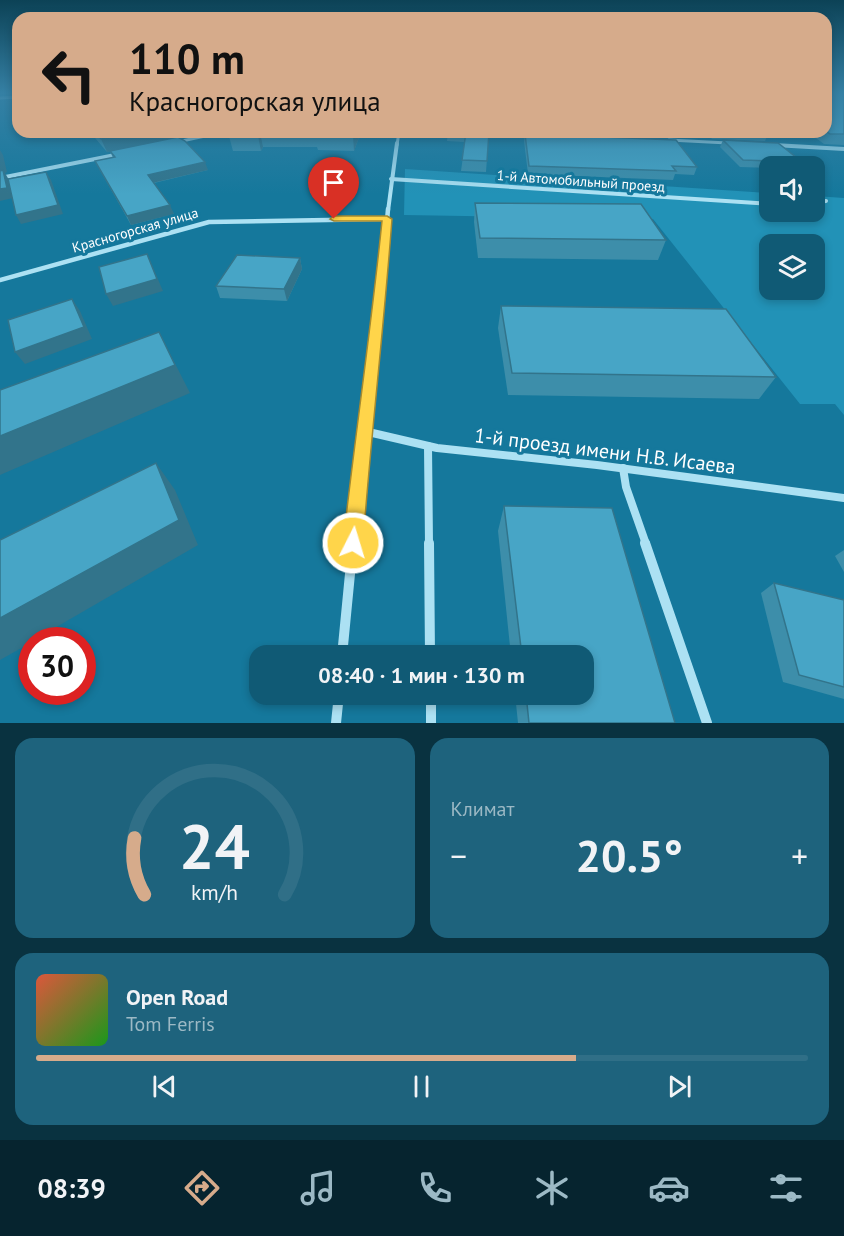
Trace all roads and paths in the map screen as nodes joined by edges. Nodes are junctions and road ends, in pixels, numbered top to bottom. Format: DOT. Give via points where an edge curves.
graph roads {
  1 [pos="196,138"];
  2 [pos="398,138"];
  3 [pos="629,138"];
  4 [pos="647,139"];
  5 [pos="659,139"];
  6 [pos="729,143"];
  7 [pos="168,144"];
  8 [pos="763,145"];
  9 [pos="844,149"];
  10 [pos="123,153"];
  11 [pos="0,178"];
  12 [pos="391,179"];
  13 [pos="759,203"];
  14 [pos="387,219"];
  15 [pos="0,280"];
  16 [pos="363,431"];
  17 [pos="428,446"];
  18 [pos="622,468"];
  19 [pos="844,498"];
  20 [pos="343,645"];
  21 [pos="430,645"];
  22 [pos="338,705"];
  23 [pos="431,705"];
  24 [pos="336,723"];
  25 [pos="431,723"];
  26 [pos="707,723"];
  1 -- 7 [label="street"];
  2 -- 12 [label="street"];
  3 -- 4 [label="street"];
  5 -- 6 [label="street"];
  8 -- 9 [label="street"];
  10 -- 11 [label="street"];
  12 -- 13 [label="street, 1-й Автомобильный проезд"];
  12 -- 14 [label="street"];
  14 -- 15 [label="street, Красногорская улица" via="209,222"];
  14 -- 16 [label="street" via="376,346"];
  16 -- 17 [label="street, 1-й проезд имени Н.В. Исаева"];
  16 -- 20 [label="street"];
  17 -- 18 [label="street, 1-й проезд имени Н.В. Исаева"];
  17 -- 21 [label="street"];
  18 -- 19 [label="street, 1-й проезд имени Н.В. Исаева"];
  18 -- 26 [label="street"];
  22 -- 24 [label="street"];
  23 -- 25 [label="street"];
}
